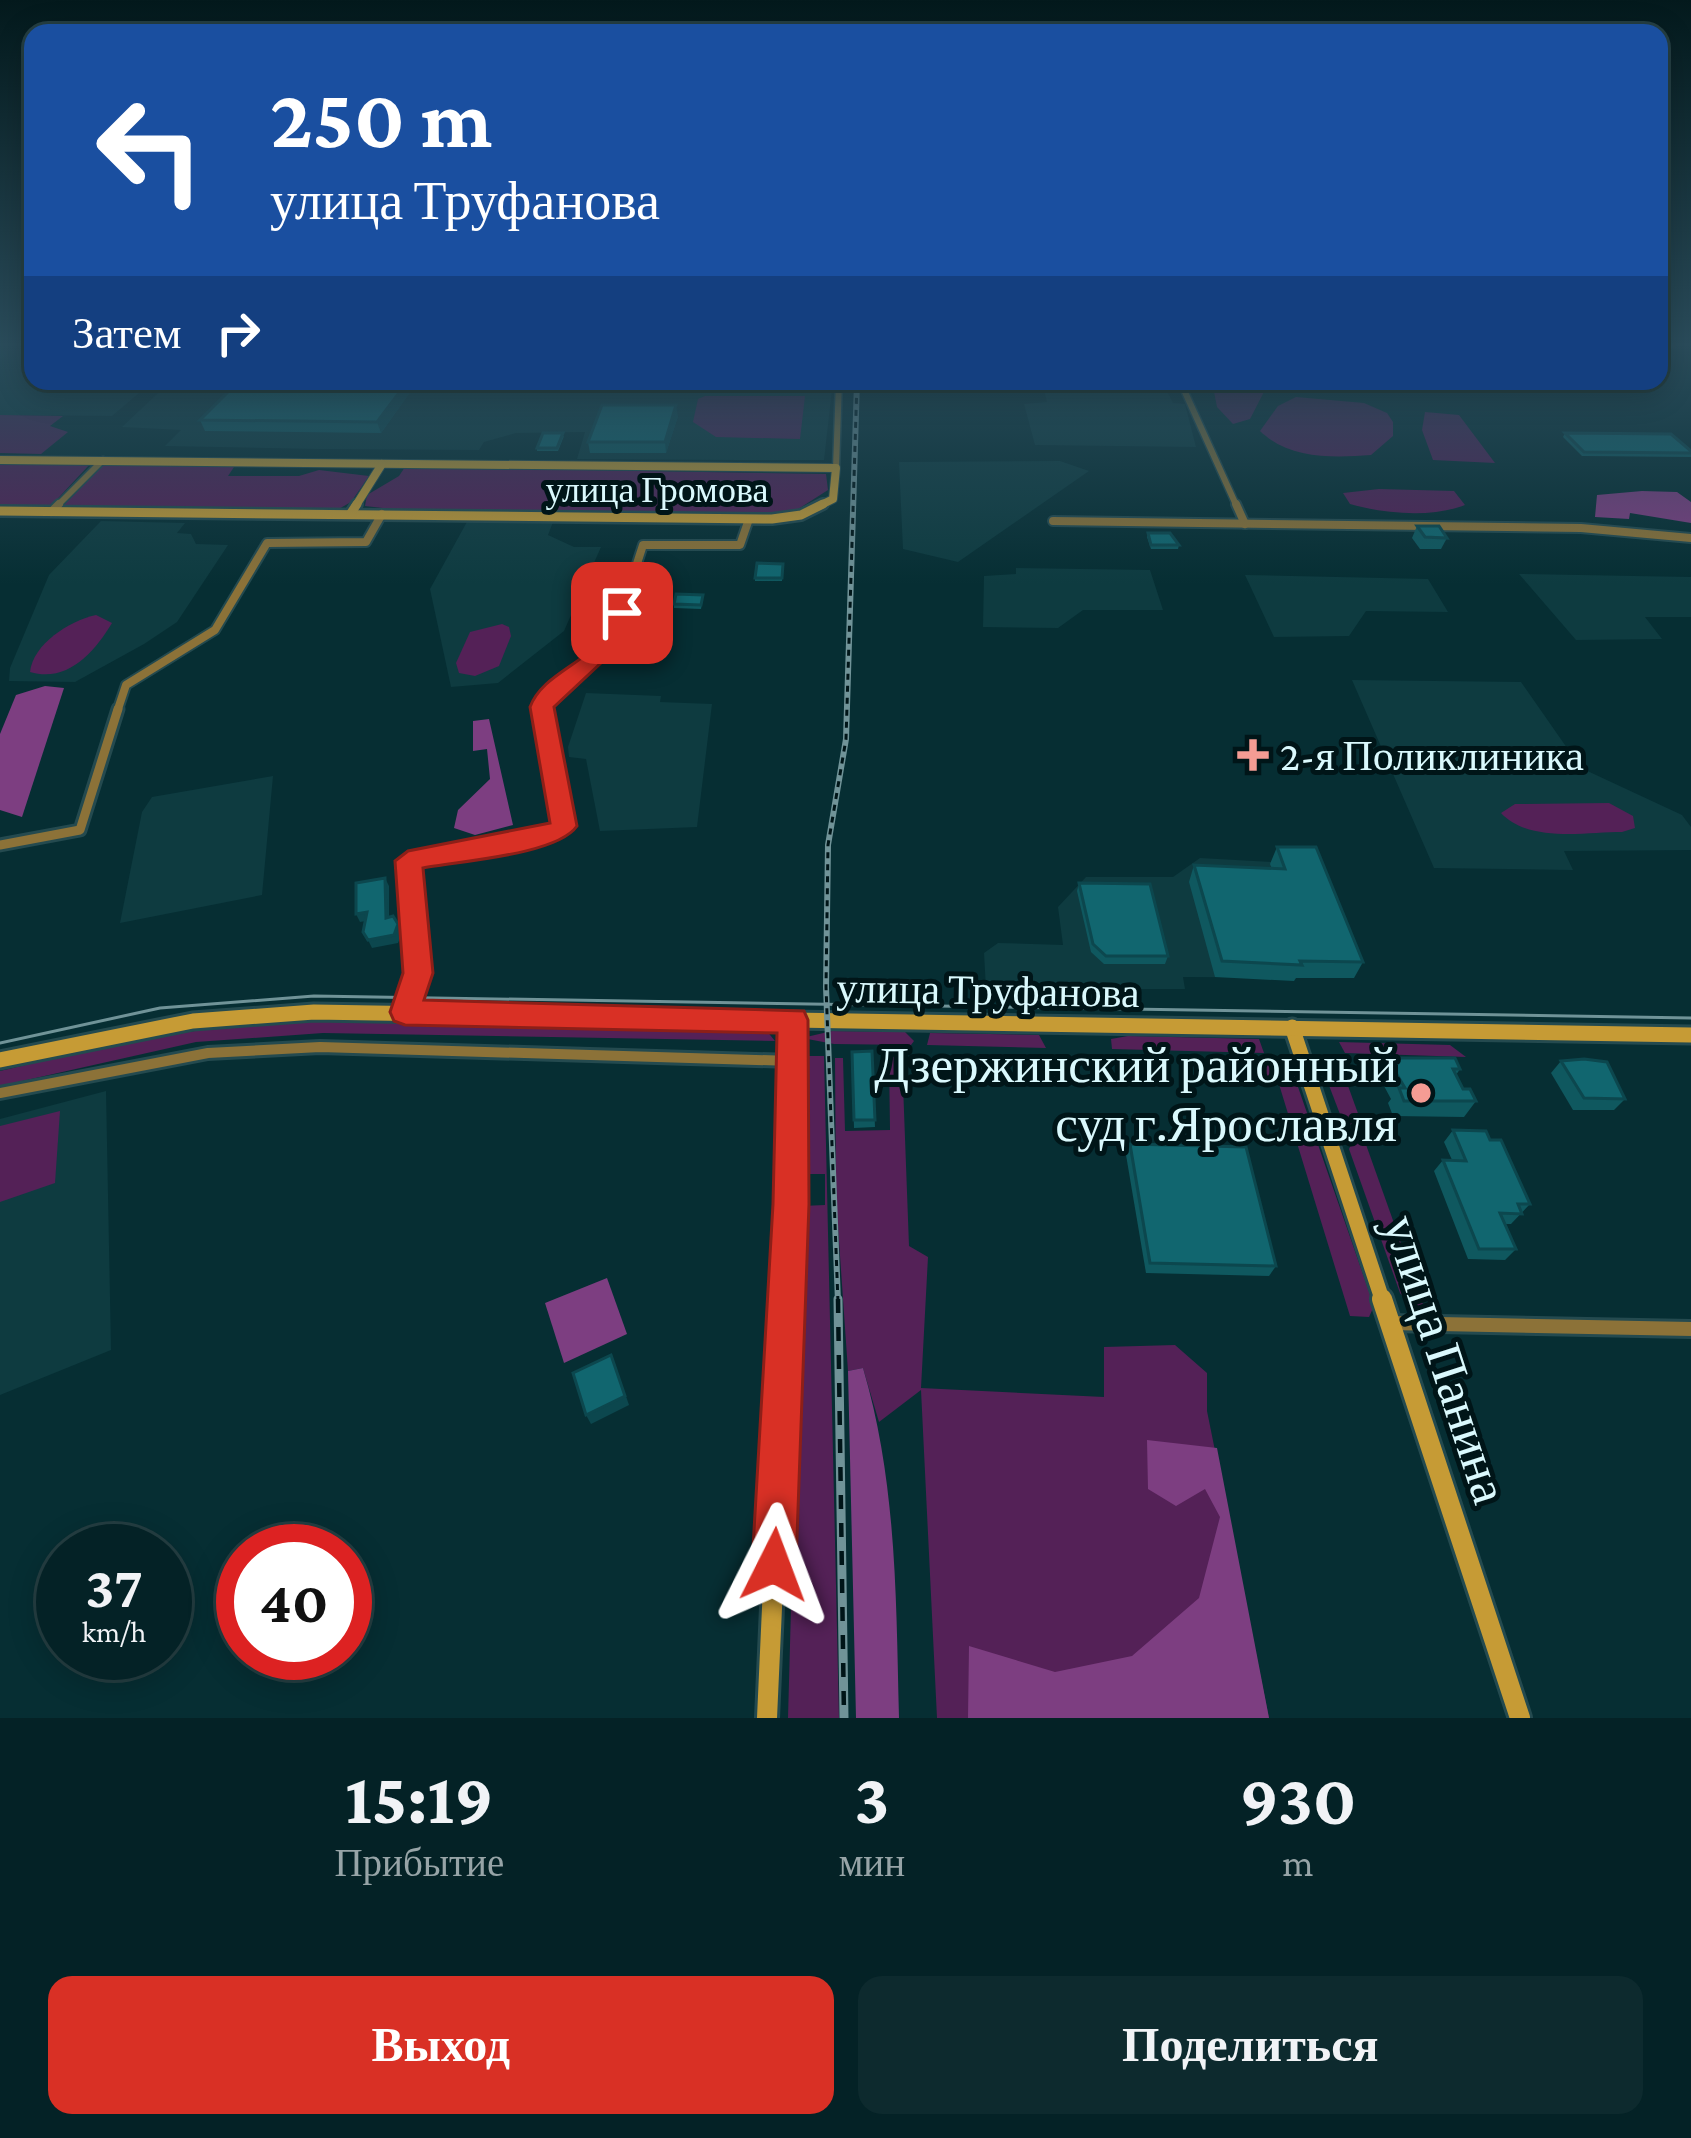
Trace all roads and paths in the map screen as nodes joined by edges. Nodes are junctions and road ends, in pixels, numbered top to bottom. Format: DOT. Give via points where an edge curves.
graph roads {
  1 [pos="838,424"];
  2 [pos="1200,424"];
  3 [pos="0,460"];
  4 [pos="103,460"];
  5 [pos="382,464"];
  6 [pos="836,468"];
  7 [pos="0,511"];
  8 [pos="51,512"];
  9 [pos="351,513"];
  10 [pos="382,514"];
  11 [pos="749,520"];
  12 [pos="1052,521"];
  13 [pos="1245,524"];
  14 [pos="1691,538"];
  15 [pos="0,845"];
  16 [pos="405,1012"];
  17 [pos="793,1020"];
  18 [pos="1292,1027"];
  19 [pos="1691,1035"];
  20 [pos="0,1060"];
  21 [pos="792,1061"];
  22 [pos="0,1093"];
  23 [pos="1390,1323"];
  24 [pos="1691,1329"];
  25 [pos="767,1718"];
  26 [pos="1520,1718"];
  1 -- 6 [label="street"];
  2 -- 13 [label="street"];
  3 -- 4 [label="street, улица Громова"];
  4 -- 5 [label="street, улица Громова"];
  4 -- 8 [label="street"];
  5 -- 6 [label="street, улица Громова"];
  5 -- 9 [label="street"];
  6 -- 11 [label="street, улица Громова" via="833,499 793,517"];
  7 -- 8 [label="street, улица Громова"];
  8 -- 9 [label="street, улица Громова"];
  9 -- 10 [label="street, улица Громова"];
  10 -- 11 [label="street, улица Громова"];
  10 -- 15 [label="street" via="366,542 267,543 215,630 126,686 80,830"];
  11 -- 16 [label="street" via="740,545 643,545 612,641 545,698 564,826 408,861 418,973"];
  12 -- 13 [label="street"];
  13 -- 14 [label="street" via="1582,528"];
  16 -- 17 [label="street, улица Труфанова"];
  16 -- 20 [label="street, улица Труфанова" via="214,1018"];
  17 -- 18 [label="street, улица Труфанова"];
  17 -- 21 [label="street"];
  18 -- 19 [label="street, улица Труфанова"];
  18 -- 23 [label="street, улица Панина"];
  21 -- 22 [label="street" via="320,1047 185,1056"];
  21 -- 25 [label="street"];
  23 -- 24 [label="street"];
  23 -- 26 [label="street, улица Панина"];
}
